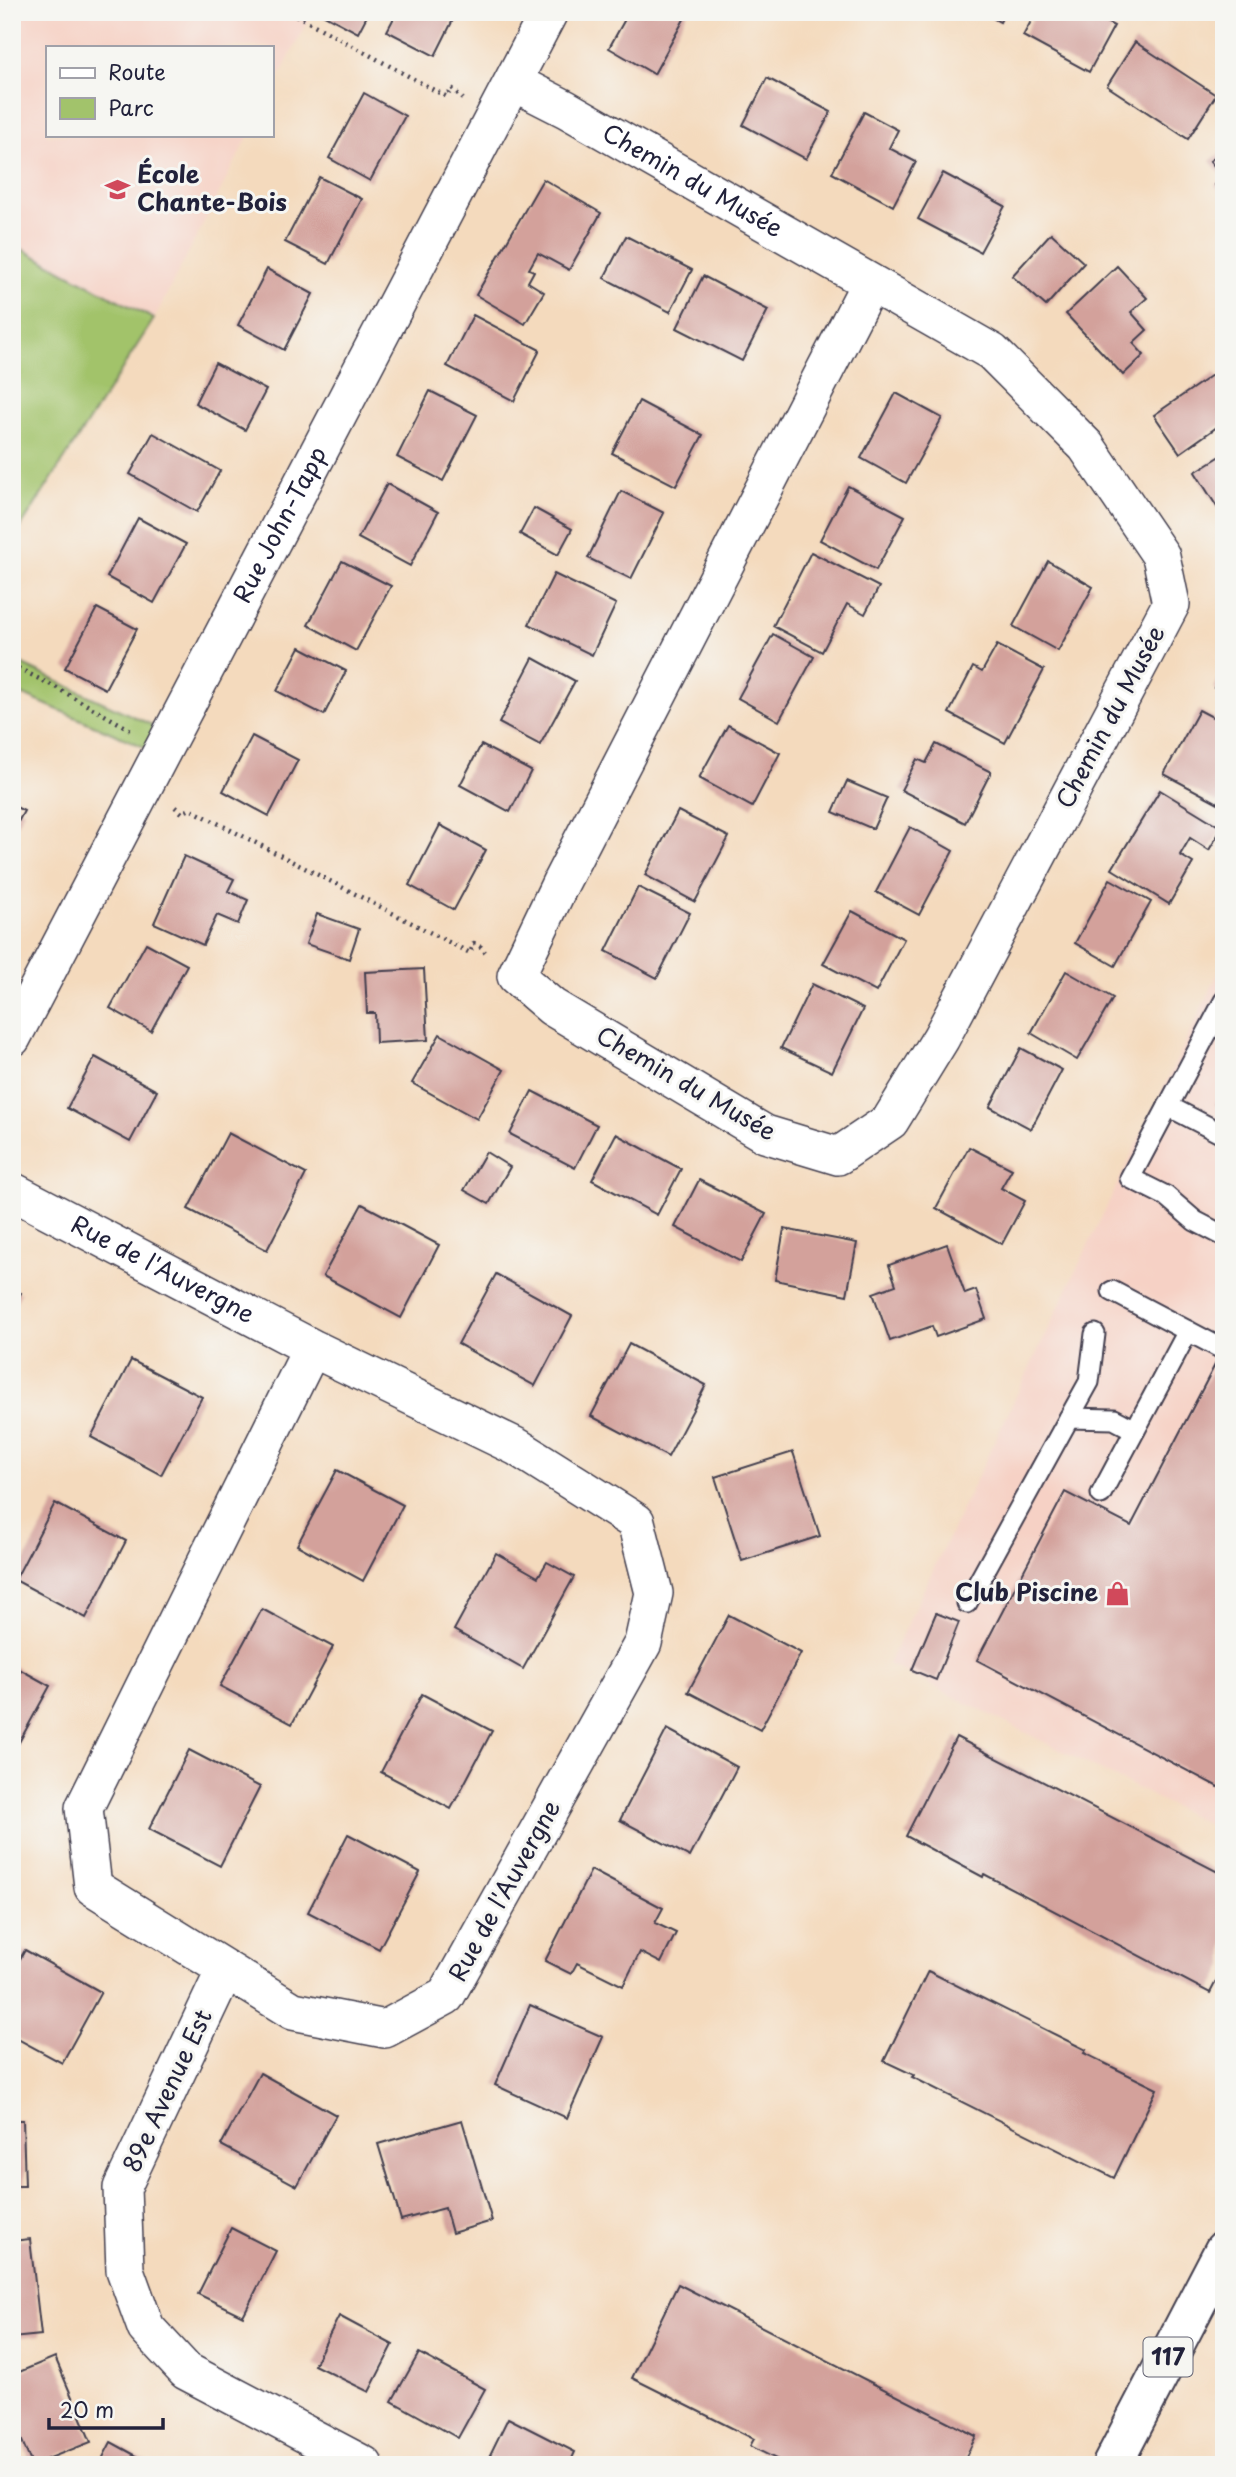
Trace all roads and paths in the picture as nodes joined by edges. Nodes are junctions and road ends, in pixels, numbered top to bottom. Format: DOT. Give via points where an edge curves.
graph roads {
  1 [pos="290,12"];
  2 [pos="549,12"];
  3 [pos="513,82"];
  4 [pos="467,106"];
  5 [pos="870,283"];
  6 [pos="12,665"];
  7 [pos="138,734"];
  8 [pos="166,799"];
  9 [pos="491,959"];
  10 [pos="1224,1001"];
  11 [pos="12,1038"];
  12 [pos="1168,1106"];
  13 [pos="1224,1135"];
  14 [pos="12,1191"];
  15 [pos="1224,1236"];
  16 [pos="1112,1291"];
  17 [pos="1188,1331"];
  18 [pos="1095,1334"];
  19 [pos="312,1348"];
  20 [pos="1224,1350"];
  21 [pos="1069,1418"];
  22 [pos="1135,1430"];
  23 [pos="1101,1494"];
  24 [pos="967,1603"];
  25 [pos="225,1970"];
  26 [pos="1224,2250"];
  27 [pos="364,2465"];
  28 [pos="1112,2465"];
  1 -- 4 [label="path" via="447,97 452,88"];
  2 -- 3 [label="street, Rue John-Tapp"];
  3 -- 5 [label="street, Chemin du Musée"];
  3 -- 11 [label="street, Rue John-Tapp"];
  5 -- 5 [label="street, Chemin du Musée" via="516,976 552,1007 765,1134 838,1156 890,1121 941,1038 1171,604 1161,556 1086,446 992,352"];
  6 -- 7 [label="path"];
  8 -- 9 [label="path" via="182,813 190,810 470,953 474,943"];
  10 -- 12 [label="lane"];
  12 -- 13 [label="lane"];
  12 -- 15 [label="lane" via="1130,1178 1166,1196 1195,1221"];
  14 -- 19 [label="street, Rue de l'Auvergne"];
  16 -- 17 [label="lane"];
  17 -- 20 [label="lane"];
  17 -- 22 [label="lane"];
  18 -- 21 [label="lane" via="1089,1382"];
  19 -- 25 [label="street, Rue de l'Auvergne" via="84,1808 93,1887"];
  19 -- 25 [label="street, Rue de l'Auvergne" via="517,1447 636,1522 654,1593 643,1643 446,1996 385,2029 293,2011"];
  21 -- 22 [label="lane" via="1114,1419"];
  21 -- 24 [label="lane"];
  22 -- 23 [label="lane"];
  25 -- 27 [label="street, 89e Avenue Est" via="122,2188 125,2270 146,2328 186,2371"];
  26 -- 28 [label="main road, 117"];
}
